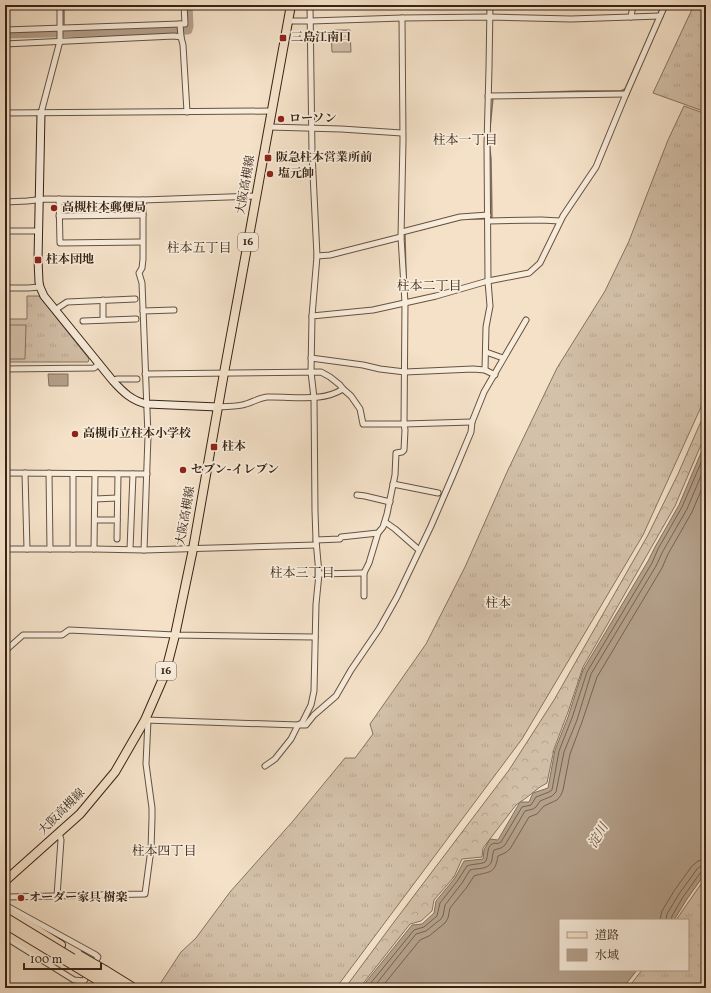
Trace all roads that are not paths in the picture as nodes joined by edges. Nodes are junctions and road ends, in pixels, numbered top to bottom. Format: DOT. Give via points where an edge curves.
graph roads {
  1 [pos="60,5"];
  2 [pos="184,5"];
  3 [pos="291,5"];
  4 [pos="310,5"];
  5 [pos="490,5"];
  6 [pos="633,5"];
  7 [pos="665,5"];
  8 [pos="660,16"];
  9 [pos="490,17"];
  10 [pos="632,17"];
  11 [pos="402,18"];
  12 [pos="288,21"];
  13 [pos="311,21"];
  14 [pos="180,24"];
  15 [pos="60,28"];
  16 [pos="5,30"];
  17 [pos="180,38"];
  18 [pos="60,41"];
  19 [pos="5,44"];
  20 [pos="626,94"];
  21 [pos="488,96"];
  22 [pos="272,111"];
  23 [pos="187,112"];
  24 [pos="5,113"];
  25 [pos="41,113"];
  26 [pos="269,127"];
  27 [pos="312,128"];
  28 [pos="402,133"];
  29 [pos="257,196"];
  30 [pos="59,198"];
  31 [pos="39,200"];
  32 [pos="143,200"];
  33 [pos="5,202"];
  34 [pos="143,215"];
  35 [pos="59,216"];
  36 [pos="488,218"];
  37 [pos="560,221"];
  38 [pos="5,231"];
  39 [pos="38,231"];
  40 [pos="402,235"];
  41 [pos="142,242"];
  42 [pos="317,256"];
  43 [pos="488,281"];
  44 [pos="40,287"];
  45 [pos="5,288"];
  46 [pos="135,299"];
  47 [pos="103,300"];
  48 [pos="405,303"];
  49 [pos="55,310"];
  50 [pos="174,310"];
  51 [pos="143,311"];
  52 [pos="312,316"];
  53 [pos="136,319"];
  54 [pos="103,320"];
  55 [pos="526,320"];
  56 [pos="82,321"];
  57 [pos="486,352"];
  58 [pos="311,358"];
  59 [pos="503,358"];
  60 [pos="99,364"];
  61 [pos="5,369"];
  62 [pos="485,370"];
  63 [pos="311,372"];
  64 [pos="404,372"];
  65 [pos="224,373"];
  66 [pos="145,374"];
  67 [pos="495,375"];
  68 [pos="136,379"];
  69 [pos="113,381"];
  70 [pos="344,389"];
  71 [pos="314,398"];
  72 [pos="147,404"];
  73 [pos="218,407"];
  74 [pos="472,422"];
  75 [pos="404,424"];
  76 [pos="5,473"];
  77 [pos="25,473"];
  78 [pos="49,473"];
  79 [pos="73,474"];
  80 [pos="95,474"];
  81 [pos="118,474"];
  82 [pos="133,474"];
  83 [pos="146,474"];
  84 [pos="393,484"];
  85 [pos="438,493"];
  86 [pos="357,495"];
  87 [pos="117,498"];
  88 [pos="95,499"];
  89 [pos="390,502"];
  90 [pos="95,520"];
  91 [pos="117,520"];
  92 [pos="385,522"];
  93 [pos="378,533"];
  94 [pos="117,539"];
  95 [pos="316,542"];
  96 [pos="5,549"];
  97 [pos="27,549"];
  98 [pos="50,549"];
  99 [pos="73,549"];
  100 [pos="94,549"];
  101 [pos="130,549"];
  102 [pos="193,549"];
  103 [pos="144,550"];
  104 [pos="419,550"];
  105 [pos="364,573"];
  106 [pos="319,574"];
  107 [pos="364,596"];
  108 [pos="175,635"];
  109 [pos="315,637"];
  110 [pos="5,651"];
  111 [pos="146,720"];
  112 [pos="298,725"];
  113 [pos="265,766"];
  114 [pos="59,833"];
  115 [pos="5,881"];
  116 [pos="57,896"];
  117 [pos="8,897"];
  118 [pos="5,905"];
  119 [pos="5,910"];
  120 [pos="5,917"];
  121 [pos="5,924"];
  122 [pos="5,931"];
  123 [pos="5,937"];
  124 [pos="101,980"];
  125 [pos="110,988"];
  126 [pos="122,988"];
  127 [pos="134,988"];
  1 -- 15 [label="street"];
  2 -- 14 [label="street" via="185,24"];
  3 -- 12 [label="main road, 大阪高槻線 / 16"];
  4 -- 13 [label="street"];
  5 -- 9 [label="street"];
  6 -- 10 [label="street"];
  7 -- 8 [label="street"];
  8 -- 10 [label="street"];
  8 -- 20 [label="street"];
  9 -- 10 [label="street"];
  9 -- 11 [label="street"];
  9 -- 21 [label="street"];
  11 -- 13 [label="street"];
  11 -- 28 [label="street"];
  12 -- 13 [label="street"];
  12 -- 22 [label="main road, 大阪高槻線 / 16"];
  13 -- 27 [label="street"];
  14 -- 15 [label="street"];
  14 -- 17 [label="street"];
  15 -- 16 [label="street"];
  15 -- 18 [label="street"];
  17 -- 18 [label="street" via="174,36"];
  17 -- 23 [label="street" via="183,45"];
  18 -- 19 [label="street"];
  18 -- 25 [label="street"];
  20 -- 21 [label="street"];
  20 -- 37 [label="street" via="596,167"];
  21 -- 36 [label="street"];
  22 -- 23 [label="street"];
  22 -- 26 [label="main road, 大阪高槻線 / 16"];
  23 -- 25 [label="street"];
  24 -- 25 [label="street"];
  25 -- 31 [label="street"];
  26 -- 27 [label="street"];
  26 -- 29 [label="main road, 大阪高槻線 / 16"];
  27 -- 28 [label="street"];
  27 -- 42 [label="street"];
  28 -- 40 [label="street"];
  29 -- 32 [label="street"];
  29 -- 65 [label="main road, 大阪高槻線 / 16"];
  30 -- 31 [label="street"];
  30 -- 32 [label="street"];
  30 -- 35 [label="street"];
  31 -- 33 [label="street"];
  31 -- 39 [label="street"];
  32 -- 34 [label="street"];
  34 -- 35 [label="street"];
  34 -- 41 [label="street"];
  35 -- 41 [label="street" via="60,243"];
  36 -- 37 [label="street"];
  36 -- 40 [label="street" via="460,217"];
  36 -- 43 [label="street"];
  37 -- 43 [label="street" via="540,264 529,272"];
  38 -- 39 [label="street"];
  39 -- 44 [label="street"];
  40 -- 42 [label="street" via="330,255"];
  40 -- 48 [label="street"];
  41 -- 51 [label="street" via="143,259 139,273"];
  42 -- 52 [label="street"];
  43 -- 48 [label="street"];
  43 -- 57 [label="street" via="490,306 486,327"];
  44 -- 45 [label="street"];
  44 -- 49 [label="street"];
  46 -- 47 [label="street"];
  47 -- 49 [label="street" via="66,302"];
  47 -- 54 [label="street"];
  48 -- 52 [label="street" via="373,310"];
  48 -- 64 [label="street"];
  49 -- 60 [label="street"];
  50 -- 51 [label="street"];
  51 -- 66 [label="street"];
  52 -- 58 [label="street"];
  53 -- 54 [label="street"];
  54 -- 56 [label="street"];
  55 -- 59 [label="street"];
  57 -- 59 [label="street"];
  57 -- 62 [label="street"];
  58 -- 63 [label="street"];
  58 -- 64 [label="street"];
  59 -- 67 [label="street"];
  60 -- 61 [label="street" via="94,368"];
  60 -- 69 [label="street"];
  62 -- 64 [label="street"];
  62 -- 67 [label="street"];
  63 -- 65 [label="street"];
  63 -- 70 [label="street" via="322,372"];
  63 -- 71 [label="street"];
  64 -- 75 [label="street"];
  65 -- 66 [label="street"];
  65 -- 73 [label="main road, 大阪高槻線 / 16"];
  66 -- 72 [label="street"];
  67 -- 74 [label="street" via="484,392"];
  68 -- 69 [label="street"];
  69 -- 72 [label="street" via="127,395"];
  70 -- 71 [label="street" via="338,393"];
  70 -- 75 [label="street" via="360,408 363,424"];
  71 -- 73 [label="street" via="265,397 246,404"];
  71 -- 95 [label="street"];
  72 -- 73 [label="street"];
  72 -- 83 [label="street"];
  73 -- 102 [label="main road, 大阪高槻線 / 16"];
  74 -- 75 [label="street"];
  74 -- 104 [label="street" via="471,432"];
  75 -- 84 [label="street" via="404,450 396,453"];
  76 -- 77 [label="street"];
  77 -- 78 [label="street"];
  77 -- 97 [label="street"];
  78 -- 79 [label="street"];
  78 -- 98 [label="street"];
  79 -- 80 [label="street"];
  79 -- 99 [label="street"];
  80 -- 81 [label="street"];
  80 -- 88 [label="street"];
  81 -- 82 [label="street"];
  81 -- 87 [label="street"];
  82 -- 83 [label="street"];
  82 -- 101 [label="street"];
  83 -- 103 [label="street"];
  84 -- 85 [label="street"];
  84 -- 89 [label="street"];
  86 -- 89 [label="street"];
  87 -- 88 [label="street"];
  87 -- 91 [label="street"];
  88 -- 90 [label="street"];
  89 -- 92 [label="street"];
  90 -- 91 [label="street"];
  90 -- 100 [label="street"];
  91 -- 94 [label="street"];
  92 -- 93 [label="street"];
  92 -- 104 [label="street"];
  93 -- 95 [label="street"];
  93 -- 105 [label="street"];
  95 -- 102 [label="street"];
  95 -- 106 [label="street"];
  96 -- 97 [label="street"];
  97 -- 98 [label="street"];
  98 -- 99 [label="street"];
  99 -- 100 [label="street"];
  100 -- 101 [label="street"];
  101 -- 103 [label="street"];
  102 -- 103 [label="street"];
  102 -- 108 [label="main road, 大阪高槻線 / 16"];
  104 -- 112 [label="street" via="379,629 336,696 306,725"];
  105 -- 106 [label="street"];
  105 -- 107 [label="street"];
  106 -- 109 [label="street"];
  108 -- 109 [label="street"];
  108 -- 110 [label="street" via="68,630 62,635 23,635"];
  108 -- 111 [label="main road, 大阪高槻線 / 16" via="165,674"];
  109 -- 112 [label="street" via="314,691 306,716"];
  111 -- 112 [label="street"];
  111 -- 114 [label="main road, 大阪高槻線 / 16" via="115,772 80,814"];
  111 -- 116 [label="street" via="146,764 152,818 145,894"];
  112 -- 113 [label="street" via="291,739 275,759"];
  114 -- 115 [label="main road, 大阪高槻線 / 16"];
  114 -- 116 [label="street"];
  116 -- 117 [label="street"];
  118 -- 123 [label="street" via="98,957 84,981 74,980"];
  119 -- 124 [label="main road, bridge" via="61,945"];
  120 -- 124 [label="main road, bridge"];
  121 -- 124 [label="main road, bridge"];
  122 -- 124 [label="main road" via="53,960"];
  124 -- 125 [label="main road"];
  124 -- 126 [label="main road"];
  124 -- 127 [label="main road"];
}
